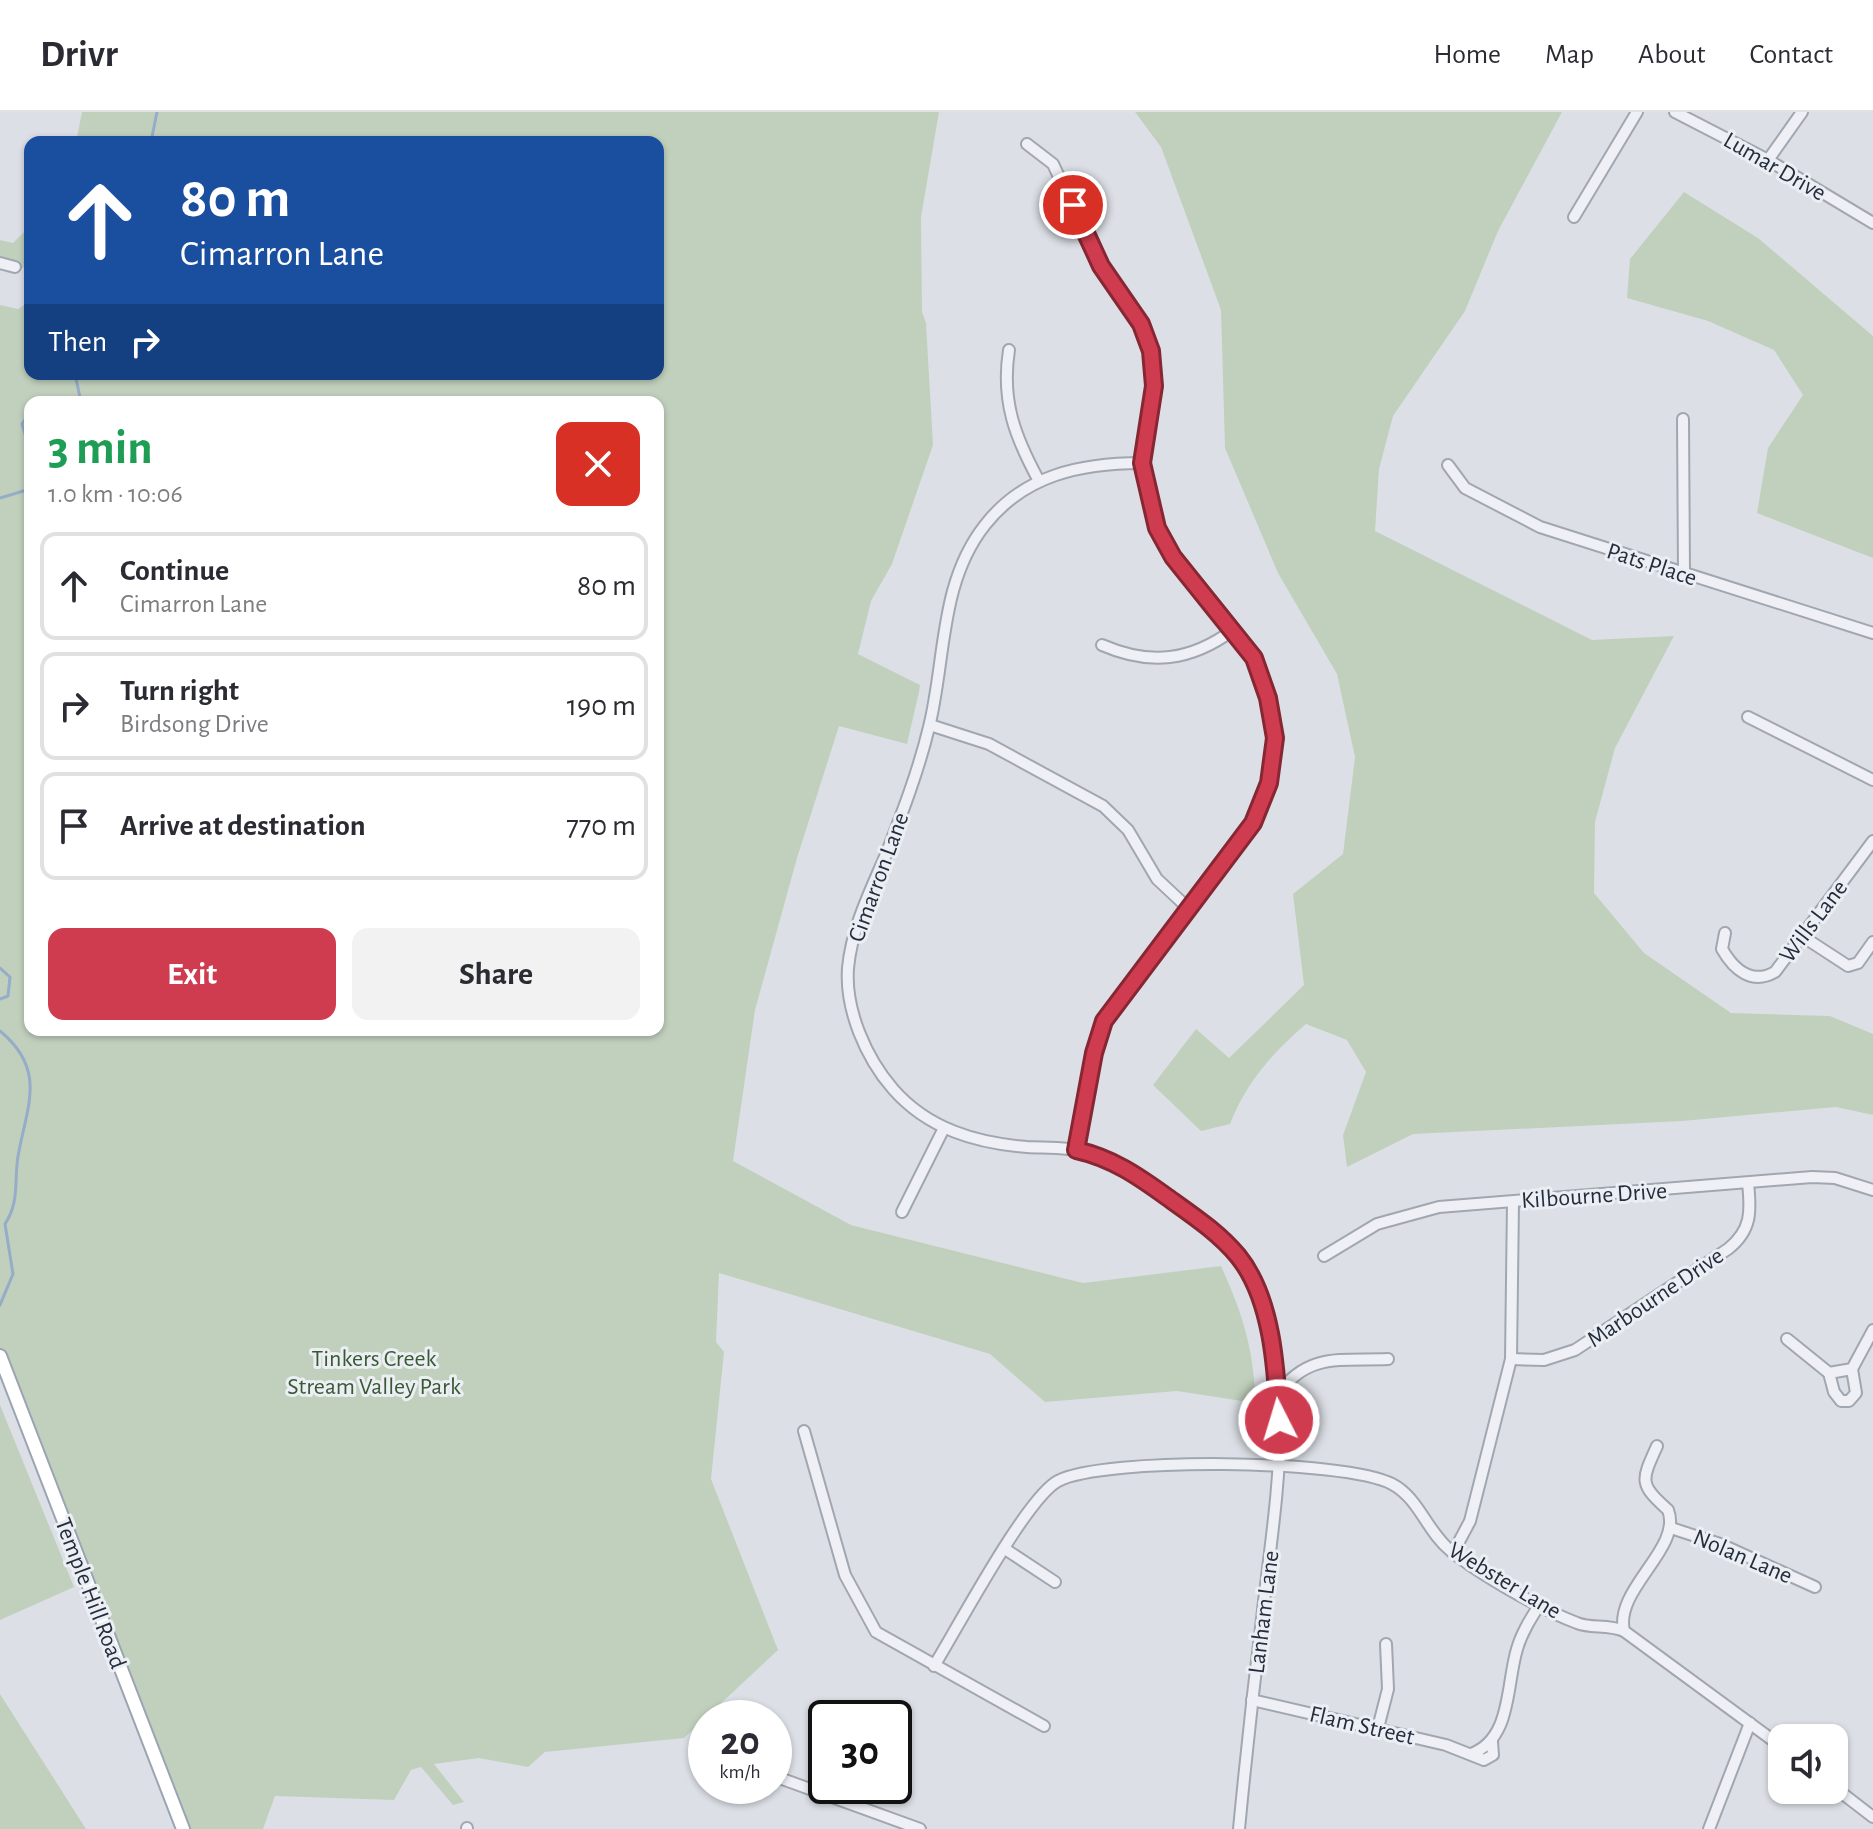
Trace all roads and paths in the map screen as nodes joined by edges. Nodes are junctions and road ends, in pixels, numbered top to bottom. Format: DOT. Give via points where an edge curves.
graph roads {
  1 [pos="1637,112"];
  2 [pos="1675,112"];
  3 [pos="1802,112"];
  4 [pos="1027,144"];
  5 [pos="1768,160"];
  6 [pos="1574,217"];
  7 [pos="1873,223"];
  8 [pos="0,263"];
  9 [pos="15,267"];
  10 [pos="1009,350"];
  11 [pos="1683,419"];
  12 [pos="1142,463"];
  13 [pos="1448,465"];
  14 [pos="1039,481"];
  15 [pos="1684,574"];
  16 [pos="1233,630"];
  17 [pos="1873,633"];
  18 [pos="1102,645"];
  19 [pos="1748,717"];
  20 [pos="930,725"];
  21 [pos="1873,780"];
  22 [pos="1873,841"];
  23 [pos="1188,908"];
  24 [pos="1725,933"];
  25 [pos="1802,936"];
  26 [pos="1873,942"];
  27 [pos="944,1128"];
  28 [pos="1076,1150"];
  29 [pos="1748,1183"];
  30 [pos="1873,1190"];
  31 [pos="1513,1202"];
  32 [pos="902,1212"];
  33 [pos="1324,1256"];
  34 [pos="1873,1330"];
  35 [pos="1787,1339"];
  36 [pos="0,1356"];
  37 [pos="1388,1359"];
  38 [pos="1511,1359"];
  39 [pos="1852,1369"];
  40 [pos="1829,1373"];
  41 [pos="1277,1391"];
  42 [pos="804,1431"];
  43 [pos="1657,1446"];
  44 [pos="1280,1464"];
  45 [pos="1671,1528"];
  46 [pos="1005,1549"];
  47 [pos="1453,1553"];
  48 [pos="1055,1582"];
  49 [pos="1815,1587"];
  50 [pos="1540,1604"];
  51 [pos="1624,1631"];
  52 [pos="1386,1644"];
  53 [pos="934,1666"];
  54 [pos="1252,1700"];
  55 [pos="1750,1723"];
  56 [pos="1044,1726"];
  57 [pos="1378,1728"];
  58 [pos="1768,1736"];
  59 [pos="792,1783"];
  60 [pos="1848,1798"];
  61 [pos="1873,1817"];
  62 [pos="183,1829"];
  63 [pos="920,1829"];
  64 [pos="1239,1829"];
  65 [pos="1709,1829"];
  1 -- 6 [label="street"];
  2 -- 5 [label="street, Lumar Drive"];
  3 -- 5 [label="street"];
  4 -- 12 [label="street" via="1053,164 1101,266 1148,341 1154,386"];
  5 -- 7 [label="street, Lumar Drive"];
  8 -- 9 [label="street"];
  10 -- 14 [label="street" via="1005,391 1010,418"];
  11 -- 15 [label="street"];
  12 -- 14 [label="street, Cimarron Lane" via="1089,465"];
  12 -- 16 [label="street" via="1164,541"];
  13 -- 15 [label="street, Pats Place" via="1465,488 1540,527"];
  14 -- 20 [label="street, Cimarron Lane" via="1006,503 976,537 956,578"];
  15 -- 17 [label="street, Pats Place"];
  16 -- 18 [label="street" via="1201,651 1174,658 1129,655"];
  16 -- 23 [label="street" via="1264,681 1274,729 1273,760 1265,799 1253,823"];
  19 -- 21 [label="street"];
  20 -- 23 [label="street" via="989,744 1103,806 1128,830 1157,879"];
  20 -- 27 [label="street, Cimarron Lane" via="856,927 848,982 861,1037 878,1070 910,1106"];
  22 -- 25 [label="street, Wills Lane"];
  23 -- 28 [label="street" via="1104,1021"];
  24 -- 25 [label="street, Wills Lane" via="1725,954 1755,979 1775,972"];
  25 -- 26 [label="street" via="1848,966 1858,963"];
  27 -- 28 [label="street, Cimarron Lane" via="997,1144"];
  27 -- 32 [label="street"];
  28 -- 41 [label="street, Cimarron Lane" via="1131,1171 1209,1228 1245,1266 1263,1310"];
  29 -- 30 [label="street, Kilbourne Drive" via="1835,1178"];
  29 -- 31 [label="street, Kilbourne Drive"];
  29 -- 38 [label="street, Marbourne Drive" via="1749,1222 1728,1249 1575,1350 1544,1360"];
  31 -- 33 [label="street, Kilbourne Drive" via="1453,1205 1396,1217 1362,1230"];
  31 -- 38 [label="street"];
  34 -- 39 [label="street"];
  35 -- 40 [label="street"];
  36 -- 62 [label="main road, Temple Hill Road"];
  37 -- 41 [label="street" via="1316,1361"];
  38 -- 47 [label="street" via="1470,1521"];
  39 -- 40 [label="street"];
  39 -- 40 [label="street" via="1856,1393 1845,1402 1837,1399"];
  41 -- 44 [label="street, Lanham Lane"];
  42 -- 53 [label="street" via="845,1575 876,1632"];
  43 -- 45 [label="street" via="1645,1483 1648,1494 1668,1510"];
  44 -- 46 [label="street, Webster Lane" via="1114,1468 1056,1481 1029,1508"];
  44 -- 47 [label="street, Webster Lane" via="1353,1472 1391,1484 1407,1495"];
  44 -- 54 [label="street, Lanham Lane"];
  45 -- 49 [label="street, Nolan Lane"];
  45 -- 51 [label="street" via="1624,1609"];
  46 -- 48 [label="street"];
  46 -- 53 [label="street, Webster Lane"];
  47 -- 50 [label="street, Webster Lane"];
  50 -- 51 [label="street, Webster Lane" via="1579,1624 1606,1624"];
  50 -- 57 [label="street, Flam Street" via="1518,1646 1492,1742 1471,1754"];
  51 -- 55 [label="street, Webster Lane"];
  52 -- 57 [label="street" via="1388,1689"];
  53 -- 56 [label="street"];
  54 -- 57 [label="street, Flam Street"];
  54 -- 64 [label="street, Lanham Lane"];
  55 -- 58 [label="street, Webster Lane"];
  55 -- 65 [label="street"];
  59 -- 63 [label="street"];
  60 -- 61 [label="street"];
}
